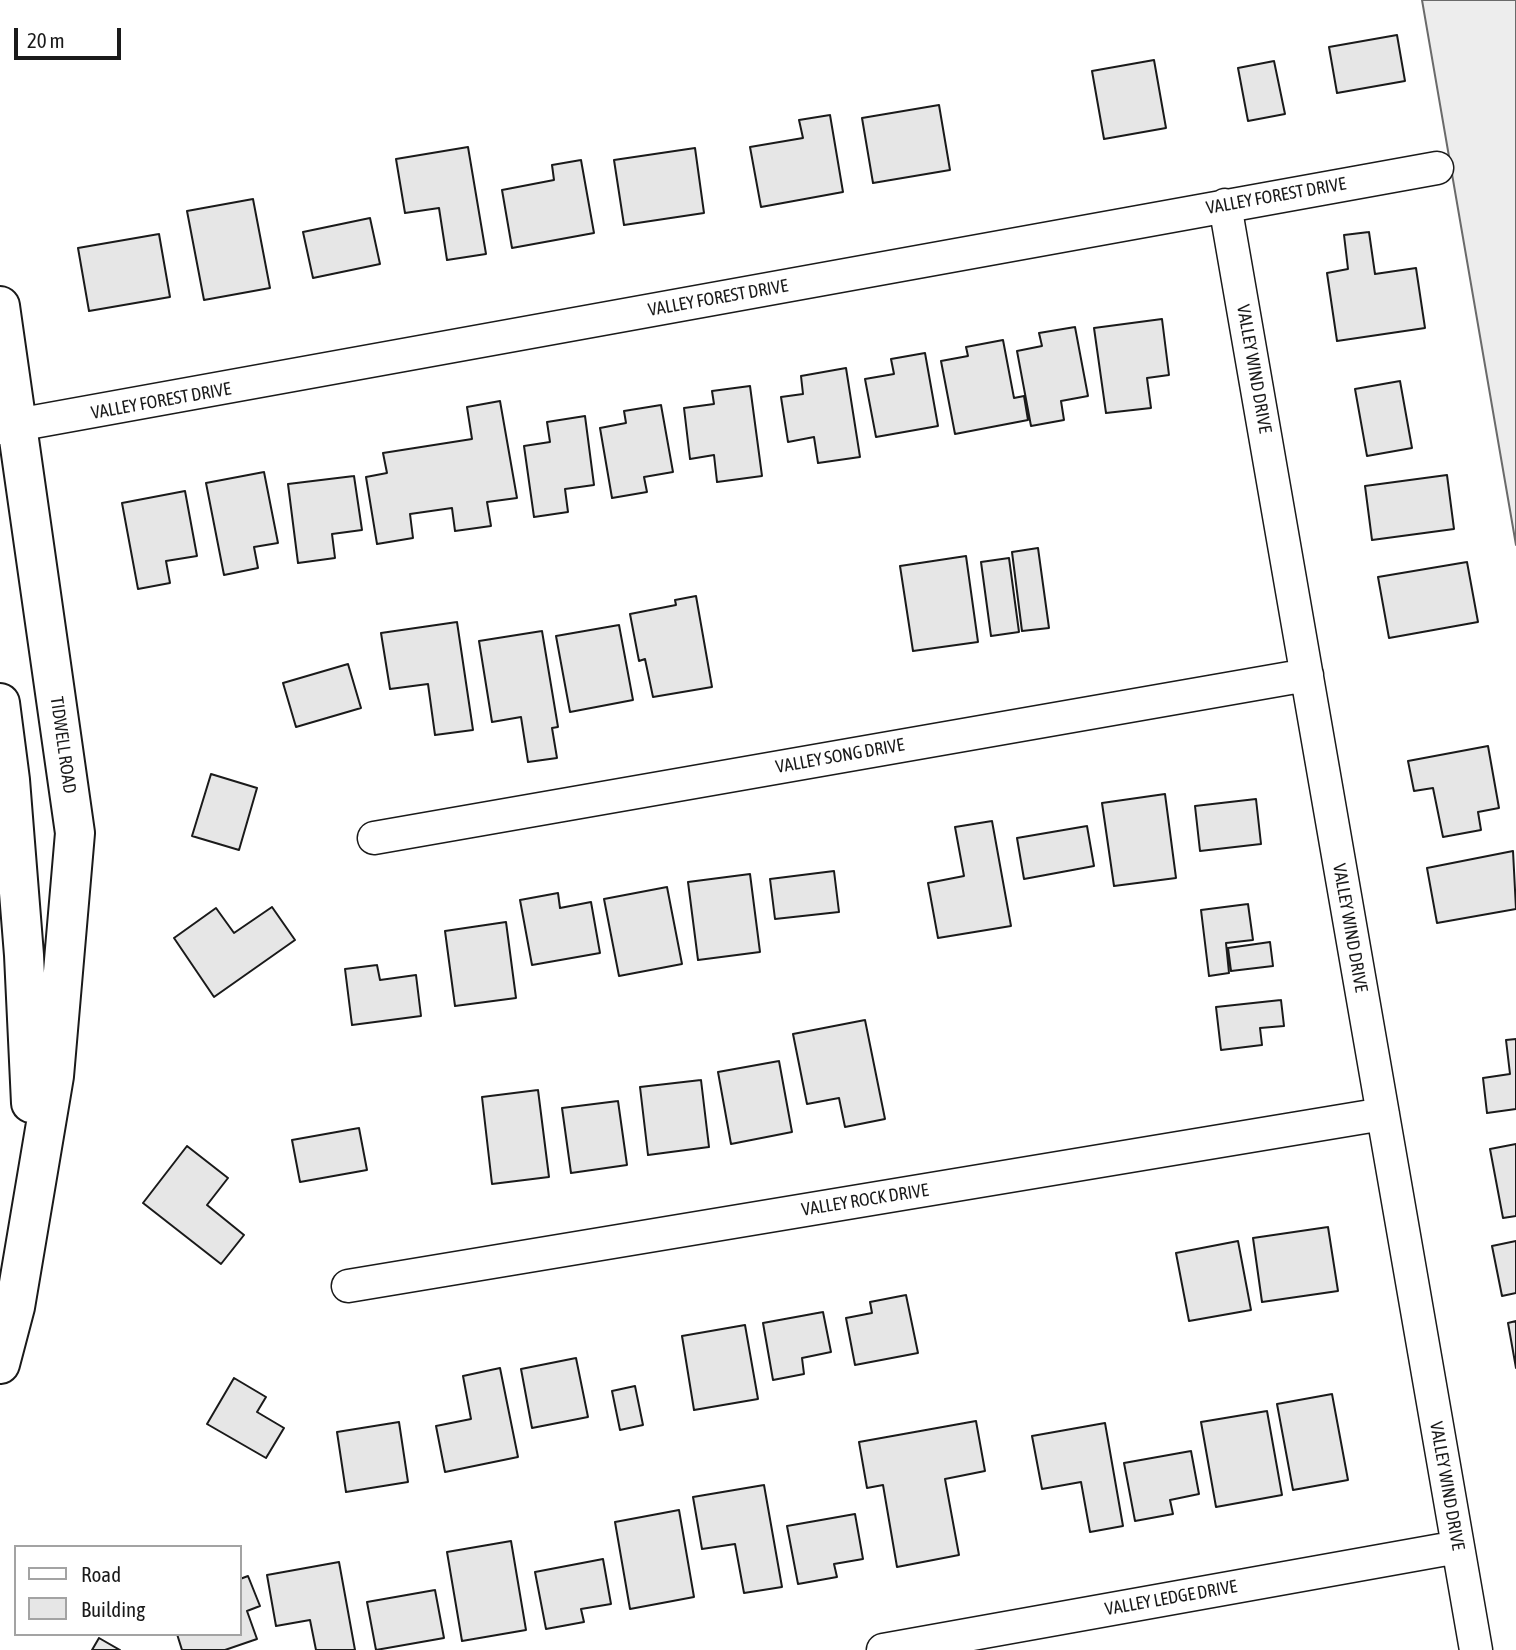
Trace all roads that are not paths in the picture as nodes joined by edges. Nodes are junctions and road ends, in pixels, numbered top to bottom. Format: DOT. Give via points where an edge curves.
graph roads {
  1 [pos="1437,168"];
  2 [pos="1225,205"];
  3 [pos="0,306"];
  4 [pos="10,427"];
  5 [pos="1307,675"];
  6 [pos="0,703"];
  7 [pos="374,838"];
  8 [pos="1383,1114"];
  9 [pos="35,1185"];
  10 [pos="348,1286"];
  11 [pos="0,1364"];
  12 [pos="1458,1547"];
  13 [pos="1010,1639"];
  14 [pos="883,1650"];
  15 [pos="1476,1650"];
  1 -- 2 [label="street, VALLEY FOREST DRIVE"];
  2 -- 4 [label="street, VALLEY FOREST DRIVE"];
  2 -- 5 [label="street, VALLEY WIND DRIVE"];
  3 -- 4 [label="main road, TIDWELL ROAD"];
  4 -- 9 [label="main road, TIDWELL ROAD" via="75,833 54,1076"];
  5 -- 7 [label="street, VALLEY SONG DRIVE"];
  5 -- 8 [label="street, VALLEY WIND DRIVE"];
  6 -- 9 [label="main road, TIDWELL ROAD" via="24,955"];
  8 -- 10 [label="street, VALLEY ROCK DRIVE"];
  8 -- 12 [label="street, VALLEY WIND DRIVE"];
  9 -- 11 [label="main road, TIDWELL ROAD" via="15,1307"];
  12 -- 13 [label="street, VALLEY LEDGE DRIVE"];
  12 -- 15 [label="street, VALLEY WIND DRIVE"];
  13 -- 14 [label="street, VALLEY LEDGE DRIVE"];
}
